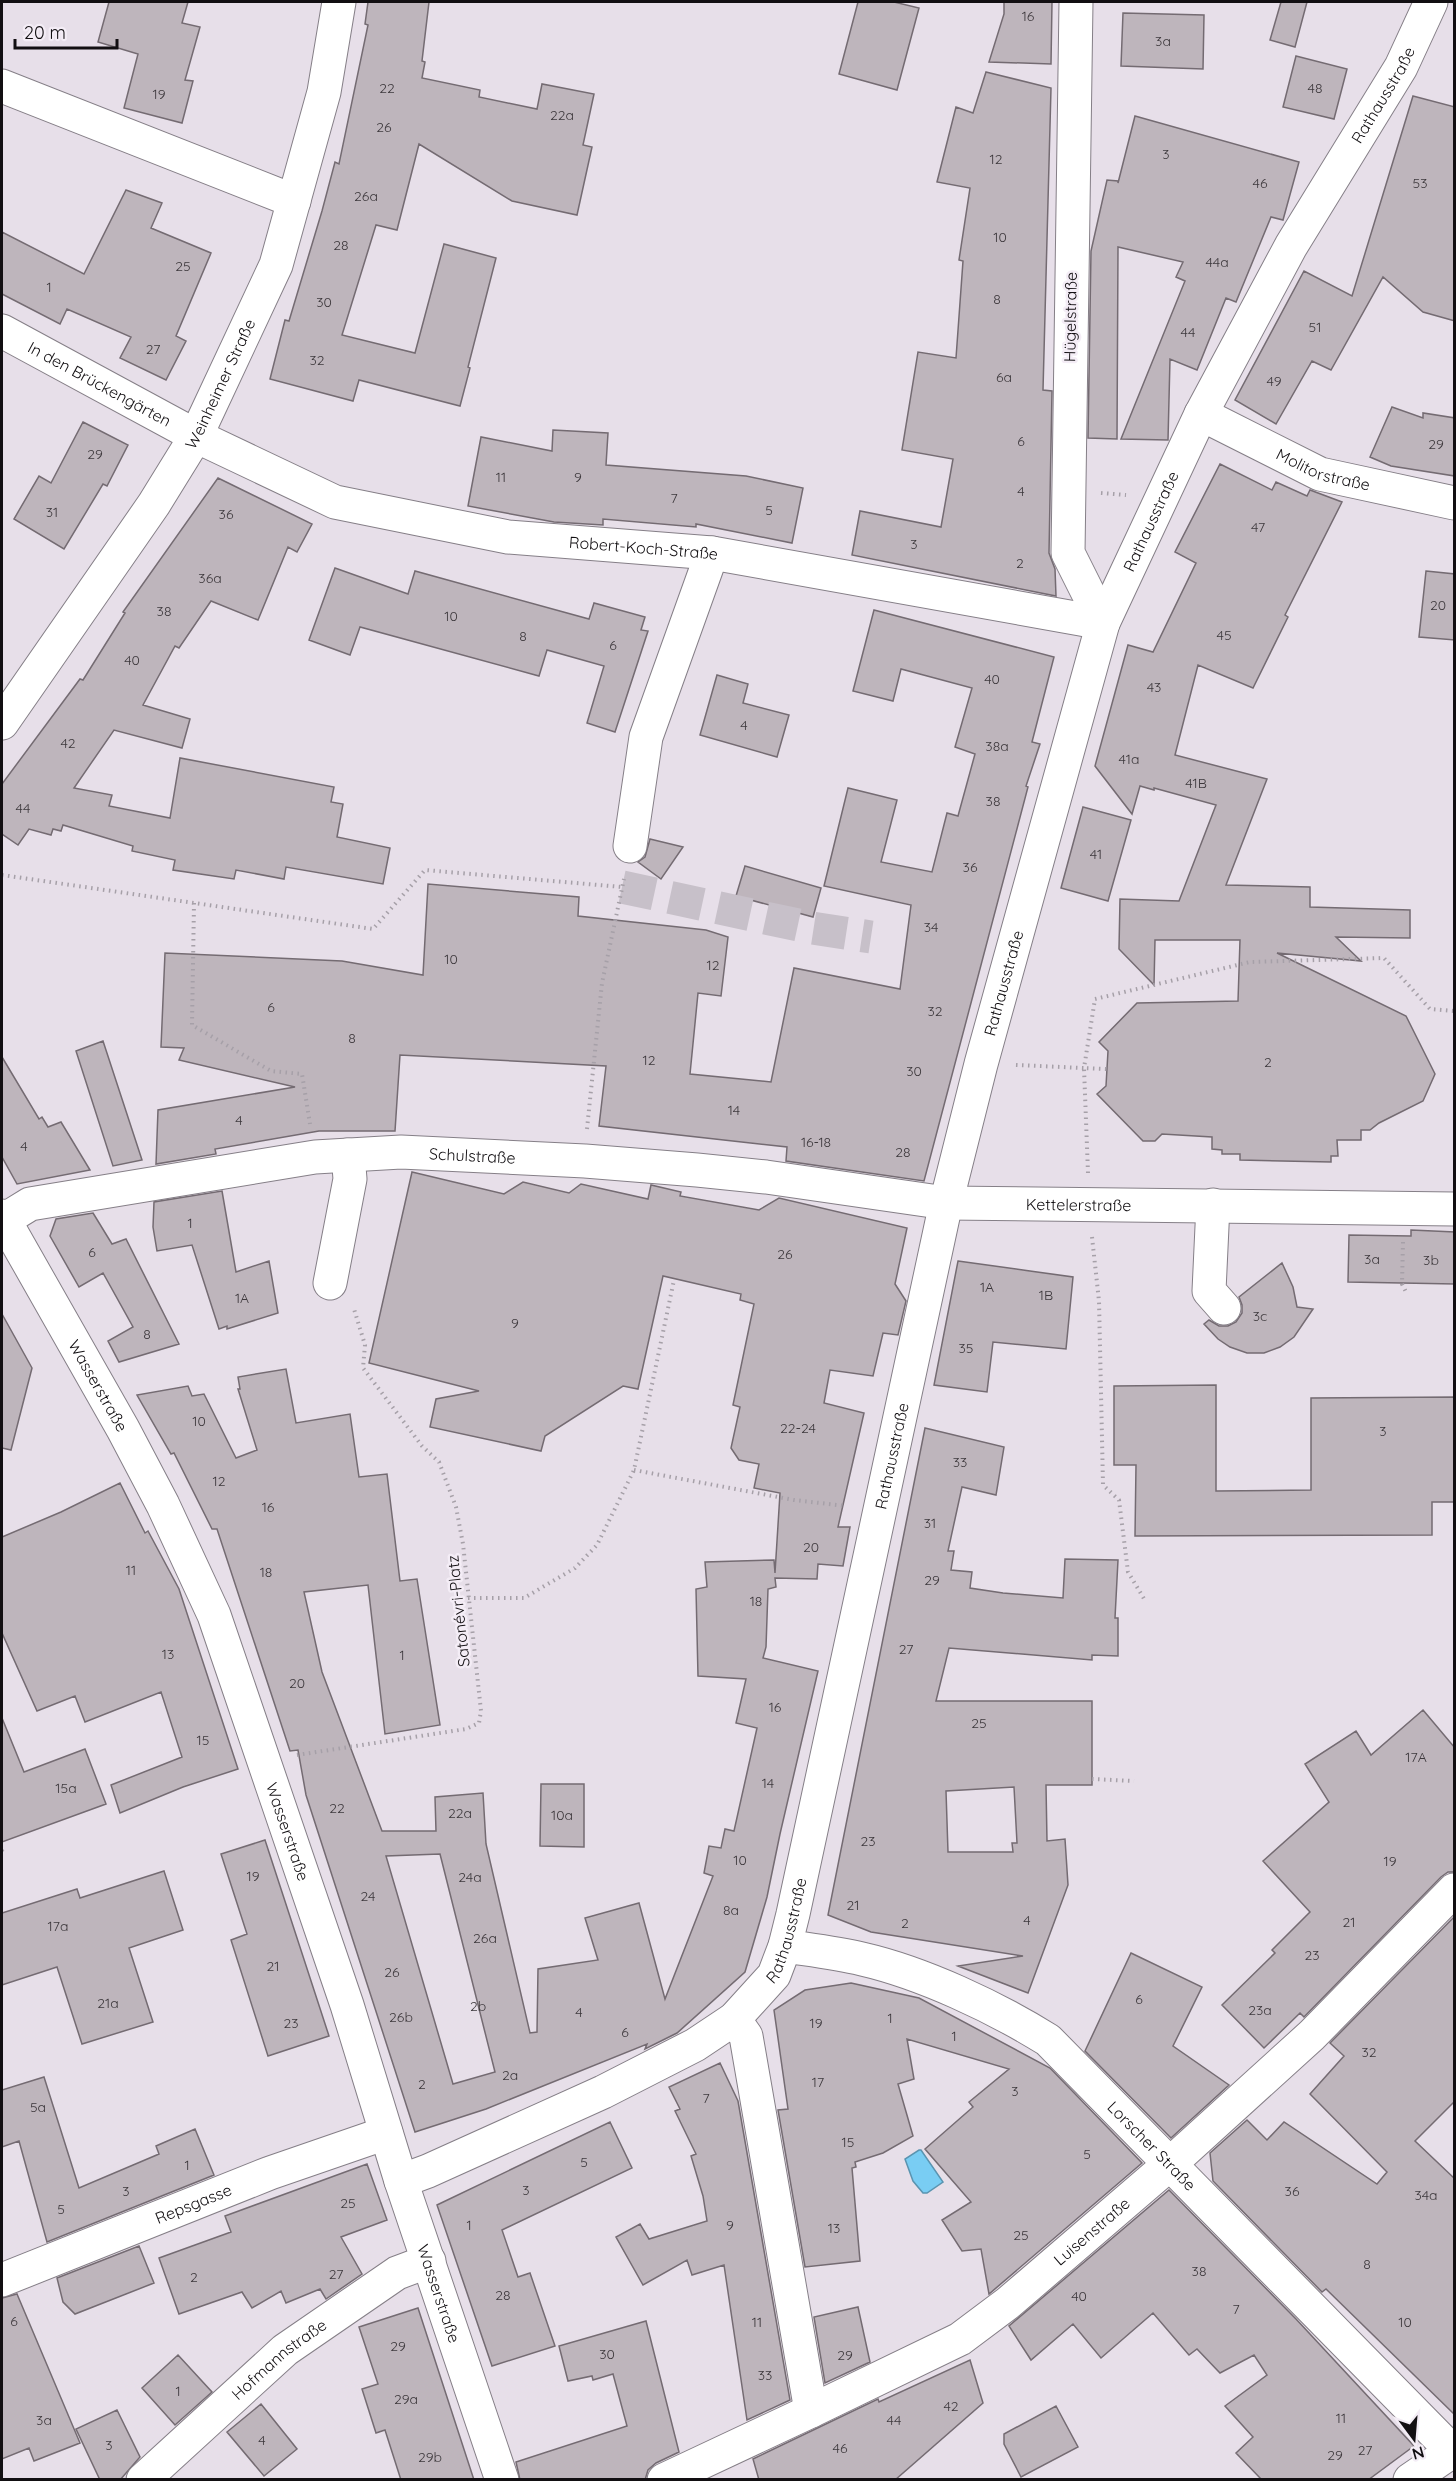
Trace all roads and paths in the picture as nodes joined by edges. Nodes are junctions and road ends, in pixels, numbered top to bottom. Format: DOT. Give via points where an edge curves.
graph roads {
  1 [pos="339,2"];
  2 [pos="1076,2"];
  3 [pos="1431,2"];
  4 [pos="2,86"];
  5 [pos="294,201"];
  6 [pos="2,331"];
  7 [pos="1201,414"];
  8 [pos="196,436"];
  9 [pos="1067,492"];
  10 [pos="1163,496"];
  11 [pos="1455,503"];
  12 [pos="712,553"];
  13 [pos="1103,623"];
  14 [pos="6,706"];
  15 [pos="630,846"];
  16 [pos="2,875"];
  17 [pos="622,887"];
  18 [pos="194,903"];
  19 [pos="1455,1011"];
  20 [pos="981,1064"];
  21 [pos="1084,1068"];
  22 [pos="1107,1069"];
  23 [pos="348,1155"];
  24 [pos="315,1157"];
  25 [pos="585,1161"];
  26 [pos="946,1203"];
  27 [pos="1089,1205"];
  28 [pos="1213,1205"];
  29 [pos="1404,1208"];
  30 [pos="1455,1209"];
  31 [pos="3,1218"];
  32 [pos="674,1280"];
  33 [pos="330,1283"];
  34 [pos="1407,1294"];
  35 [pos="1224,1308"];
  36 [pos="354,1309"];
  37 [pos="634,1470"];
  38 [pos="881,1509"];
  39 [pos="468,1598"];
  40 [pos="1146,1602"];
  41 [pos="265,1766"];
  42 [pos="1092,1779"];
  43 [pos="1134,1781"];
  44 [pos="1455,1890"];
  45 [pos="785,1946"];
  46 [pos="734,2019"];
  47 [pos="386,2133"];
  48 [pos="1171,2163"];
  49 [pos="401,2181"];
  50 [pos="429,2261"];
  51 [pos="2,2280"];
  52 [pos="811,2411"];
  53 [pos="1454,2451"];
  54 [pos="143,2480"];
  55 [pos="502,2480"];
  56 [pos="664,2480"];
  57 [pos="1410,2480"];
  1 -- 5 [label="street, Weinheimer Straße" via="324,92"];
  2 -- 9 [label="street, Hügelstraße"];
  3 -- 7 [label="street, Rathausstraße" via="1401,67 1291,246"];
  4 -- 5 [label="street"];
  5 -- 8 [label="street, Weinheimer Straße" via="276,265"];
  6 -- 8 [label="street, In den Brückengärten"];
  7 -- 10 [label="street, Rathausstraße"];
  7 -- 11 [label="street, Molitorstraße" via="1320,474"];
  8 -- 12 [label="street, Robert-Koch-Straße" via="335,502 508,537"];
  8 -- 14 [label="street, Weinheimer Straße" via="154,504"];
  9 -- 10 [label="path"];
  9 -- 13 [label="street, Hügelstraße" via="1068,553"];
  10 -- 13 [label="street, Rathausstraße"];
  12 -- 13 [label="street, Robert-Koch-Straße"];
  12 -- 15 [label="street" via="646,737"];
  13 -- 20 [label="street, Rathausstraße"];
  15 -- 17 [label="path"];
  16 -- 18 [label="path"];
  17 -- 18 [label="path" via="425,870 372,929"];
  17 -- 25 [label="path" via="602,983"];
  18 -- 24 [label="path" via="192,1026 271,1071 302,1074"];
  19 -- 21 [label="path" via="1430,1009 1384,958 1250,963 1095,999"];
  20 -- 21 [label="path"];
  20 -- 26 [label="street, Rathausstraße"];
  21 -- 22 [label="path"];
  21 -- 27 [label="path"];
  23 -- 24 [label="street, Schulstraße"];
  23 -- 25 [label="street, Schulstraße" via="401,1152"];
  23 -- 33 [label="street" via="350,1179"];
  24 -- 31 [label="street, Schulstraße" via="30,1204"];
  25 -- 26 [label="street, Schulstraße" via="766,1177"];
  26 -- 27 [label="street, Kettelerstraße"];
  26 -- 38 [label="street, Rathausstraße"];
  27 -- 28 [label="street, Kettelerstraße"];
  27 -- 40 [label="path" via="1098,1301 1103,1485 1119,1500 1128,1572"];
  28 -- 29 [label="street, Kettelerstraße"];
  28 -- 35 [label="street" via="1209,1291"];
  29 -- 30 [label="street, Kettelerstraße"];
  29 -- 34 [label="path" via="1402,1284"];
  31 -- 41 [label="street, Wasserstraße" via="163,1505 214,1615"];
  32 -- 37 [label="path"];
  36 -- 39 [label="path, Satonévri-Platz" via="365,1345 363,1368 422,1446 439,1461 456,1507"];
  37 -- 38 [label="path" via="794,1500"];
  37 -- 39 [label="path" via="597,1545 575,1568 524,1598"];
  38 -- 45 [label="street, Rathausstraße"];
  39 -- 41 [label="path, Satonévri-Platz" via="481,1711 479,1723 466,1729 292,1756"];
  41 -- 47 [label="street, Wasserstraße" via="347,2005"];
  42 -- 43 [label="path"];
  44 -- 48 [label="street, Luisenstraße" via="1312,2035"];
  45 -- 46 [label="street, Rathausstraße" via="774,1975"];
  45 -- 48 [label="street, Lorscher Straße" via="863,1959 929,1980 1023,2024 1048,2040"];
  46 -- 49 [label="street, Rathausstraße" via="695,2045 603,2092"];
  46 -- 52 [label="street" via="746,2036"];
  47 -- 49 [label="street, Wasserstraße"];
  47 -- 51 [label="street, Repsgasse" via="270,2173"];
  48 -- 52 [label="street, Luisenstraße" via="1008,2303 960,2339"];
  48 -- 53 [label="street, Lorscher Straße"];
  49 -- 50 [label="street, Wasserstraße"];
  50 -- 54 [label="street, Hofmannstraße" via="397,2273 285,2350"];
  50 -- 55 [label="street, Wasserstraße"];
  52 -- 56 [label="street, Luisenstraße"];
  53 -- 57 [label="street"];
}
